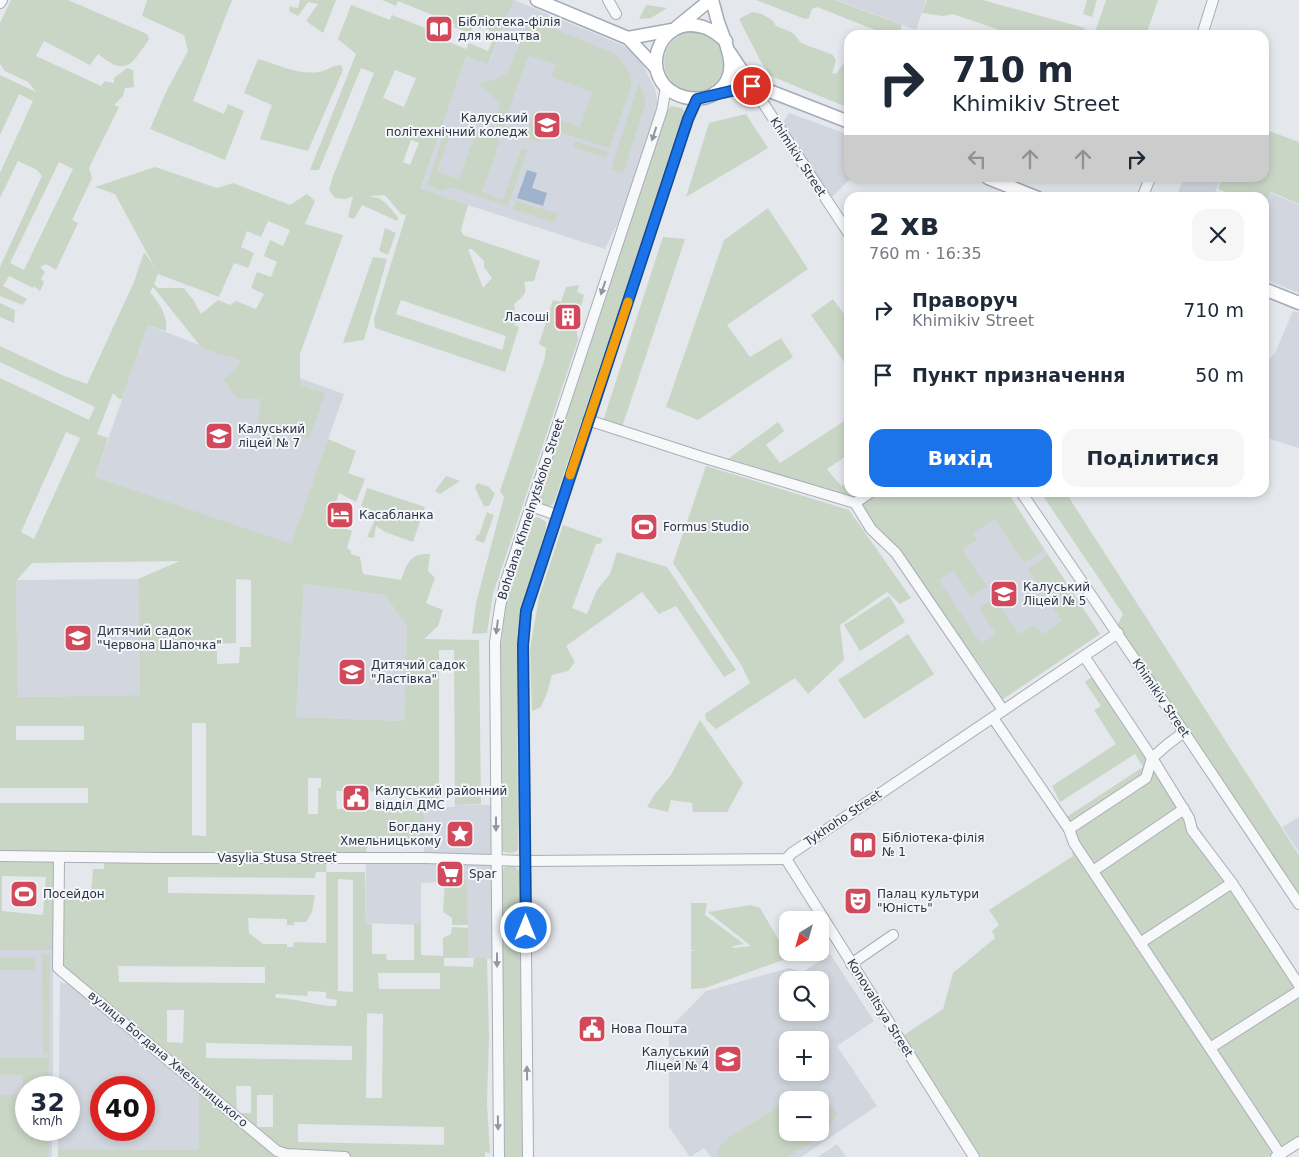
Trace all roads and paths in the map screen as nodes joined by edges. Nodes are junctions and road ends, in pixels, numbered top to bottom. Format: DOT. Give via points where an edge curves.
graph roads {
  1 [pos="537,0"];
  2 [pos="608,0"];
  3 [pos="711,0"];
  4 [pos="1213,0"];
  5 [pos="616,14"];
  6 [pos="674,29"];
  7 [pos="1204,30"];
  8 [pos="628,38"];
  9 [pos="728,47"];
  10 [pos="656,68"];
  11 [pos="752,86"];
  12 [pos="666,87"];
  13 [pos="715,93"];
  14 [pos="697,99"];
  15 [pos="844,120"];
  16 [pos="998,182"];
  17 [pos="1023,192"];
  18 [pos="844,226"];
  19 [pos="1269,291"];
  20 [pos="1299,303"];
  21 [pos="588,420"];
  22 [pos="864,497"];
  23 [pos="1024,497"];
  24 [pos="855,503"];
  25 [pos="531,506"];
  26 [pos="557,515"];
  27 [pos="1118,633"];
  28 [pos="1084,656"];
  29 [pos="1003,710"];
  30 [pos="993,718"];
  31 [pos="1184,732"];
  32 [pos="1152,758"];
  33 [pos="1184,809"];
  34 [pos="1069,829"];
  35 [pos="0,856"];
  36 [pos="59,857"];
  37 [pos="496,859"];
  38 [pos="786,859"];
  39 [pos="525,860"];
  40 [pos="1093,871"];
  41 [pos="1232,882"];
  42 [pos="1299,904"];
  43 [pos="894,935"];
  44 [pos="1140,943"];
  45 [pos="851,964"];
  46 [pos="1299,985"];
  47 [pos="1299,991"];
  48 [pos="1210,1048"];
  49 [pos="1299,1142"];
  50 [pos="1278,1156"];
  51 [pos="345,1157"];
  52 [pos="498,1157"];
  53 [pos="528,1157"];
  54 [pos="974,1157"];
  1 -- 8 [label="main road"];
  2 -- 5 [label="street"];
  3 -- 6 [label="main road"];
  3 -- 9 [label="main road"];
  4 -- 7 [label="street"];
  6 -- 8 [label="main road"];
  6 -- 9 [label="main road" via="702,26"];
  6 -- 10 [label="main road" via="664,38 657,54"];
  8 -- 10 [label="main road"];
  9 -- 11 [label="main road"];
  9 -- 13 [label="main road" via="729,76"];
  10 -- 12 [label="main road"];
  11 -- 13 [label="main road"];
  11 -- 15 [label="main road"];
  11 -- 18 [label="street, Khimikiv Street"];
  12 -- 14 [label="main road" via="685,98"];
  12 -- 25 [label="street, Bohdana Khmelnytskoho Street, one-way" via="662,110"];
  13 -- 14 [label="main road"];
  14 -- 21 [label="street"];
  16 -- 17 [label="main road"];
  19 -- 20 [label="main road"];
  21 -- 24 [label="street"];
  21 -- 26 [label="street"];
  22 -- 24 [label="street"];
  23 -- 27 [label="street, Khimikiv Street"];
  24 -- 29 [label="street" via="871,530 896,553"];
  25 -- 26 [label="street"];
  25 -- 37 [label="street, Bohdana Khmelnytskoho Street, one-way" via="505,584 495,642"];
  26 -- 39 [label="street" via="528,605 523,645"];
  27 -- 28 [label="street, Tykhoho Street"];
  27 -- 31 [label="street, Khimikiv Street"];
  28 -- 29 [label="street, Tykhoho Street"];
  28 -- 32 [label="street"];
  29 -- 30 [label="street, Tykhoho Street"];
  30 -- 34 [label="street"];
  30 -- 38 [label="street, Tykhoho Street"];
  31 -- 32 [label="street"];
  31 -- 42 [label="street, Khimikiv Street"];
  32 -- 33 [label="street"];
  32 -- 34 [label="street" via="1146,778"];
  33 -- 40 [label="street"];
  33 -- 41 [label="street" via="1192,830"];
  34 -- 40 [label="street" via="1074,843"];
  35 -- 36 [label="street, Vasylia Stusa Street"];
  36 -- 37 [label="street, Vasylia Stusa Street"];
  36 -- 51 [label="street, вулиця Богдана Хмельницького" via="58,968 281,1152"];
  37 -- 39 [label="street, Vasylia Stusa Street"];
  37 -- 52 [label="street, Bohdana Khmelnytskoho Street, one-way"];
  38 -- 39 [label="street"];
  38 -- 45 [label="street, Konovaltsya Street"];
  53 -- 39 [label="street, one-way"];
  40 -- 44 [label="street"];
  41 -- 44 [label="street"];
  41 -- 46 [label="street"];
  43 -- 45 [label="street"];
  44 -- 48 [label="street"];
  45 -- 54 [label="street, Konovaltsya Street"];
  47 -- 48 [label="street"];
  48 -- 50 [label="street"];
  49 -- 50 [label="street"];
}
